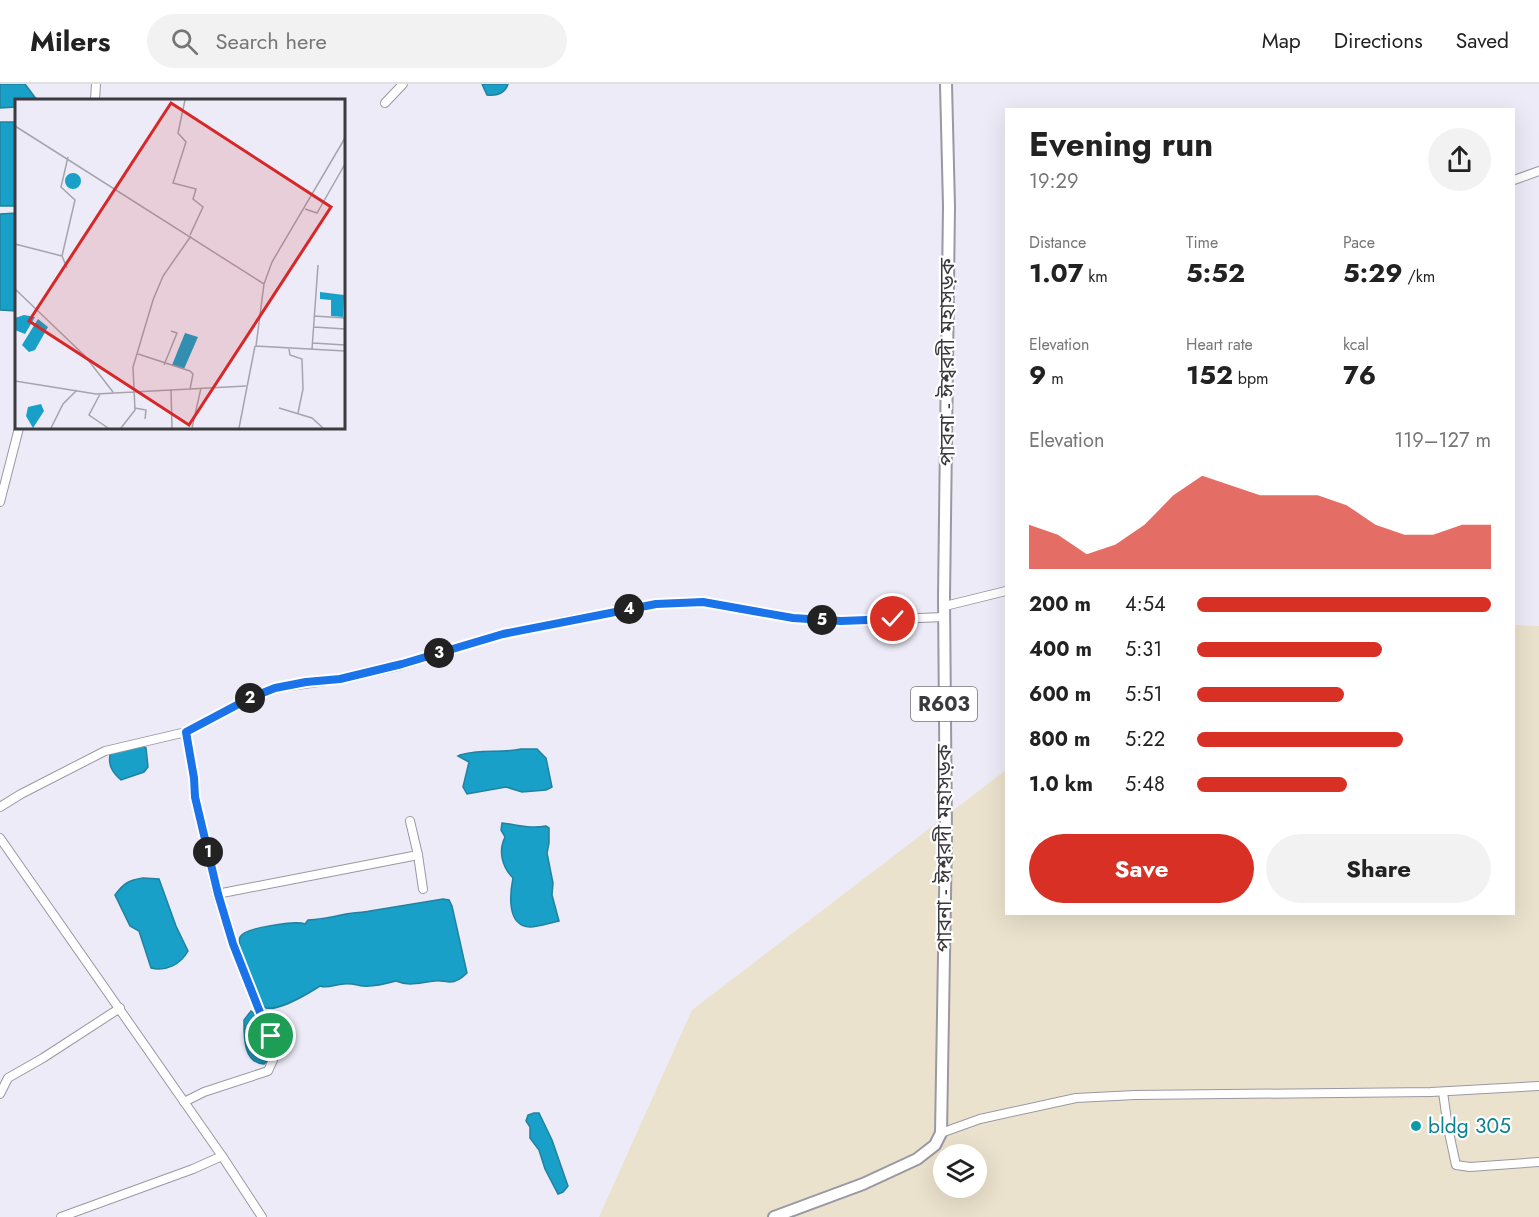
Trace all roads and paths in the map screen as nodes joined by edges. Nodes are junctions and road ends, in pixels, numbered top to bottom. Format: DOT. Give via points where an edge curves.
graph roads {
  1 [pos="96,84"];
  2 [pos="403,84"];
  3 [pos="946,84"];
  4 [pos="95,99"];
  5 [pos="385,103"];
  6 [pos="1539,171"];
  7 [pos="1515,180"];
  8 [pos="19,429"];
  9 [pos="0,502"];
  10 [pos="1005,591"];
  11 [pos="948,609"];
  12 [pos="186,732"];
  13 [pos="0,807"];
  14 [pos="410,821"];
  15 [pos="0,838"];
  16 [pos="418,855"];
  17 [pos="423,889"];
  18 [pos="218,894"];
  19 [pos="120,1008"];
  20 [pos="1539,1086"];
  21 [pos="1443,1092"];
  22 [pos="0,1094"];
  23 [pos="184,1102"];
  24 [pos="941,1133"];
  25 [pos="222,1156"];
  26 [pos="1539,1162"];
  27 [pos="60,1217"];
  28 [pos="262,1217"];
  29 [pos="774,1217"];
  1 -- 4 [label="street"];
  2 -- 5 [label="street"];
  3 -- 11 [label="main road, পাবনা - ঈশ্বরদী মহাসড়ক / R603"];
  6 -- 7 [label="street"];
  8 -- 9 [label="street"];
  10 -- 11 [label="street"];
  11 -- 12 [label="street" via="841,621 793,618 703,602 656,604 503,634 340,679 275,688"];
  11 -- 24 [label="main road, পাবনা - ঈশ্বরদী মহাসড়ক / R603"];
  12 -- 13 [label="street" via="105,751"];
  12 -- 18 [label="street" via="195,797"];
  14 -- 16 [label="street"];
  15 -- 19 [label="street"];
  16 -- 17 [label="street"];
  16 -- 18 [label="street"];
  18 -- 23 [label="street" via="233,944 271,1036 274,1054 268,1071"];
  19 -- 22 [label="street" via="8,1078"];
  19 -- 23 [label="street"];
  20 -- 21 [label="street"];
  21 -- 24 [label="street" via="1076,1098 999,1114"];
  21 -- 26 [label="street" via="1456,1165"];
  23 -- 25 [label="street"];
  24 -- 29 [label="main road" via="935,1145 917,1159"];
  25 -- 27 [label="street"];
  25 -- 28 [label="street"];
}
